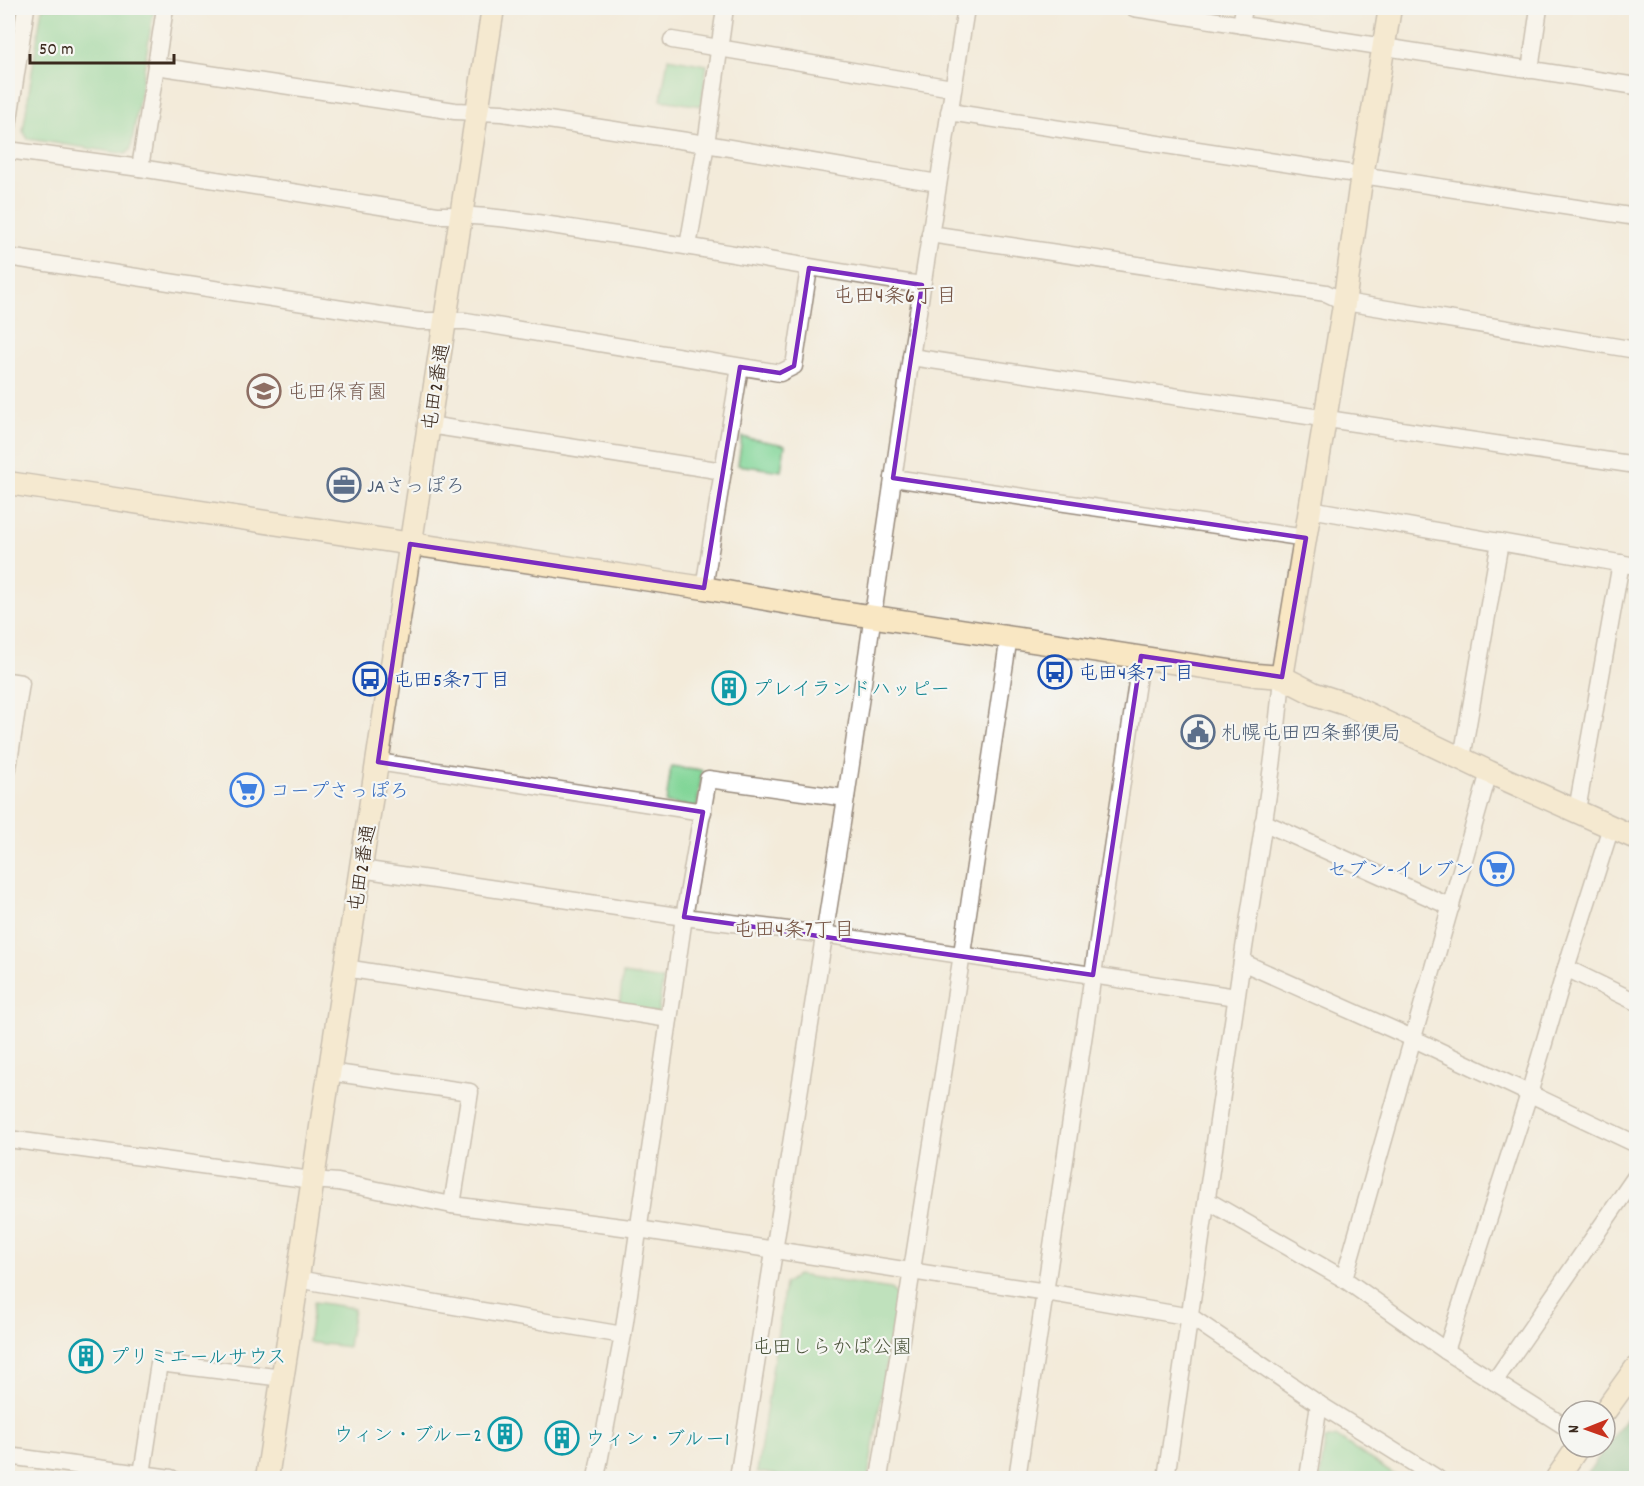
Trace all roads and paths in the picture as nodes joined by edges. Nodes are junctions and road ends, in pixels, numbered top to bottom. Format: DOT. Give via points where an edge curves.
graph roads {
  1 [pos="26,8"];
  2 [pos="165,8"];
  3 [pos="493,8"];
  4 [pos="725,8"];
  5 [pos="966,8"];
  6 [pos="1134,8"];
  7 [pos="1244,8"];
  8 [pos="1389,8"];
  9 [pos="1539,8"];
  10 [pos="1241,25"];
  11 [pos="672,40"];
  12 [pos="1383,47"];
  13 [pos="719,48"];
  14 [pos="156,66"];
  15 [pos="1530,70"];
  16 [pos="1636,86"];
  17 [pos="952,88"];
  18 [pos="477,112"];
  19 [pos="949,112"];
  20 [pos="8,126"];
  21 [pos="706,144"];
  22 [pos="8,150"];
  23 [pos="140,168"];
  24 [pos="1362,175"];
  25 [pos="938,183"];
  26 [pos="462,215"];
  27 [pos="1636,217"];
  28 [pos="930,234"];
  29 [pos="688,246"];
  30 [pos="8,257"];
  31 [pos="809,268"];
  32 [pos="922,285"];
  33 [pos="1345,302"];
  34 [pos="445,321"];
  35 [pos="1636,350"];
  36 [pos="911,357"];
  37 [pos="740,367"];
  38 [pos="1326,417"];
  39 [pos="429,425"];
  40 [pos="1636,465"];
  41 [pos="723,471"];
  42 [pos="893,478"];
  43 [pos="8,483"];
  44 [pos="1310,509"];
  45 [pos="1306,538"];
  46 [pos="1500,542"];
  47 [pos="410,544"];
  48 [pos="1629,564"];
  49 [pos="704,588"];
  50 [pos="872,616"];
  51 [pos="1009,636"];
  52 [pos="1141,656"];
  53 [pos="1282,677"];
  54 [pos="8,681"];
  55 [pos="1462,758"];
  56 [pos="378,762"];
  57 [pos="8,768"];
  58 [pos="1489,772"];
  59 [pos="846,798"];
  60 [pos="1577,810"];
  61 [pos="703,812"];
  62 [pos="1263,822"];
  63 [pos="1611,827"];
  64 [pos="1636,838"];
  65 [pos="361,869"];
  66 [pos="1450,906"];
  67 [pos="684,917"];
  68 [pos="824,934"];
  69 [pos="961,956"];
  70 [pos="1242,962"];
  71 [pos="345,968"];
  72 [pos="1566,968"];
  73 [pos="1093,975"];
  74 [pos="1236,997"];
  75 [pos="1636,1002"];
  76 [pos="669,1019"];
  77 [pos="1412,1038"];
  78 [pos="329,1072"];
  79 [pos="1529,1094"];
  80 [pos="8,1139"];
  81 [pos="1636,1144"];
  82 [pos="1636,1176"];
  83 [pos="312,1180"];
  84 [pos="1208,1201"];
  85 [pos="452,1205"];
  86 [pos="638,1229"];
  87 [pos="775,1250"];
  88 [pos="912,1271"];
  89 [pos="297,1279"];
  90 [pos="1344,1279"];
  91 [pos="1046,1292"];
  92 [pos="1191,1317"];
  93 [pos="623,1335"];
  94 [pos="1446,1351"];
  95 [pos="1636,1368"];
  96 [pos="283,1378"];
  97 [pos="1494,1382"];
  98 [pos="1614,1399"];
  99 [pos="1319,1404"];
  100 [pos="1557,1421"];
  101 [pos="8,1456"];
  102 [pos="1570,1459"];
  103 [pos="142,1473"];
  104 [pos="171,1479"];
  105 [pos="267,1479"];
  106 [pos="596,1479"];
  107 [pos="738,1479"];
  108 [pos="879,1479"];
  109 [pos="1017,1479"];
  110 [pos="1166,1479"];
  111 [pos="1308,1479"];
  112 [pos="1437,1479"];
  113 [pos="1557,1479"];
  1 -- 20 [label="street"];
  2 -- 14 [label="street"];
  3 -- 18 [label="street, 屯田2番通"];
  4 -- 13 [label="street"];
  5 -- 17 [label="street"];
  6 -- 10 [label="street"];
  7 -- 10 [label="street"];
  8 -- 12 [label="street"];
  9 -- 15 [label="street"];
  10 -- 12 [label="street"];
  11 -- 13 [label="street"];
  12 -- 15 [label="street"];
  12 -- 24 [label="street"];
  13 -- 17 [label="street"];
  13 -- 21 [label="street"];
  14 -- 18 [label="street"];
  14 -- 23 [label="street"];
  15 -- 16 [label="street"];
  17 -- 19 [label="street"];
  18 -- 21 [label="street"];
  18 -- 26 [label="street, 屯田2番通"];
  19 -- 24 [label="street"];
  19 -- 25 [label="street"];
  21 -- 25 [label="street"];
  21 -- 29 [label="street"];
  22 -- 23 [label="street"];
  23 -- 26 [label="street" via="437,215"];
  24 -- 27 [label="street"];
  24 -- 33 [label="street"];
  25 -- 28 [label="street"];
  26 -- 29 [label="street"];
  26 -- 34 [label="street, 屯田2番通"];
  28 -- 32 [label="street"];
  28 -- 33 [label="street" via="1326,293"];
  29 -- 31 [label="street"];
  30 -- 34 [label="street" via="419,321"];
  31 -- 32 [label="street"];
  31 -- 37 [label="street" via="794,366 780,373"];
  32 -- 36 [label="street"];
  33 -- 35 [label="street"];
  33 -- 38 [label="street"];
  34 -- 37 [label="street" via="469,321"];
  34 -- 39 [label="street, 屯田2番通"];
  36 -- 38 [label="street"];
  36 -- 42 [label="street"];
  37 -- 41 [label="street"];
  38 -- 40 [label="street"];
  38 -- 44 [label="street"];
  39 -- 41 [label="street"];
  39 -- 47 [label="street, 屯田2番通"];
  41 -- 49 [label="street"];
  42 -- 45 [label="street"];
  42 -- 50 [label="street"];
  43 -- 47 [label="street"];
  44 -- 45 [label="street"];
  44 -- 46 [label="street"];
  45 -- 53 [label="street"];
  46 -- 48 [label="street"];
  46 -- 55 [label="street"];
  47 -- 49 [label="street"];
  47 -- 56 [label="street, 屯田2番通"];
  48 -- 60 [label="street"];
  49 -- 50 [label="street"];
  50 -- 51 [label="street"];
  50 -- 59 [label="street"];
  51 -- 52 [label="street"];
  51 -- 69 [label="street"];
  52 -- 53 [label="street"];
  52 -- 73 [label="street"];
  53 -- 55 [label="street"];
  53 -- 62 [label="street"];
  54 -- 57 [label="street" via="21,683"];
  55 -- 58 [label="street"];
  56 -- 61 [label="street"];
  56 -- 65 [label="street, 屯田2番通"];
  58 -- 60 [label="street"];
  58 -- 66 [label="street"];
  59 -- 61 [label="street" via="708,779"];
  59 -- 68 [label="street"];
  60 -- 63 [label="street"];
  61 -- 67 [label="street"];
  62 -- 66 [label="street"];
  62 -- 70 [label="street"];
  63 -- 64 [label="street"];
  63 -- 72 [label="street"];
  65 -- 67 [label="street"];
  65 -- 71 [label="street, 屯田2番通"];
  66 -- 77 [label="street"];
  67 -- 68 [label="street"];
  67 -- 76 [label="street"];
  68 -- 69 [label="street"];
  68 -- 87 [label="street"];
  69 -- 73 [label="street"];
  69 -- 88 [label="street"];
  70 -- 74 [label="street"];
  70 -- 77 [label="street"];
  71 -- 76 [label="street"];
  71 -- 78 [label="street, 屯田2番通"];
  72 -- 75 [label="street"];
  72 -- 79 [label="street"];
  73 -- 74 [label="street"];
  73 -- 91 [label="street"];
  74 -- 84 [label="street"];
  76 -- 86 [label="street"];
  77 -- 79 [label="street"];
  77 -- 90 [label="street"];
  78 -- 83 [label="street, 屯田2番通"];
  78 -- 85 [label="street" via="470,1092"];
  79 -- 81 [label="street"];
  79 -- 94 [label="street"];
  80 -- 83 [label="street"];
  82 -- 97 [label="street"];
  83 -- 85 [label="street"];
  83 -- 89 [label="street, 屯田2番通"];
  84 -- 90 [label="street"];
  84 -- 92 [label="street"];
  85 -- 86 [label="street"];
  86 -- 87 [label="street"];
  86 -- 93 [label="street"];
  87 -- 88 [label="street"];
  87 -- 107 [label="street"];
  88 -- 91 [label="street"];
  88 -- 108 [label="street"];
  89 -- 93 [label="street"];
  89 -- 96 [label="street, 屯田2番通"];
  90 -- 94 [label="street"];
  91 -- 92 [label="street"];
  91 -- 109 [label="street"];
  92 -- 99 [label="street"];
  92 -- 110 [label="street"];
  93 -- 106 [label="street"];
  94 -- 97 [label="street"];
  95 -- 98 [label="street"];
  96 -- 103 [label="street" via="159,1363"];
  96 -- 105 [label="street, 屯田2番通"];
  97 -- 100 [label="street"];
  99 -- 111 [label="street"];
  99 -- 112 [label="street"];
  101 -- 103 [label="street"];
  102 -- 113 [label="street"];
  103 -- 104 [label="street"];
}
